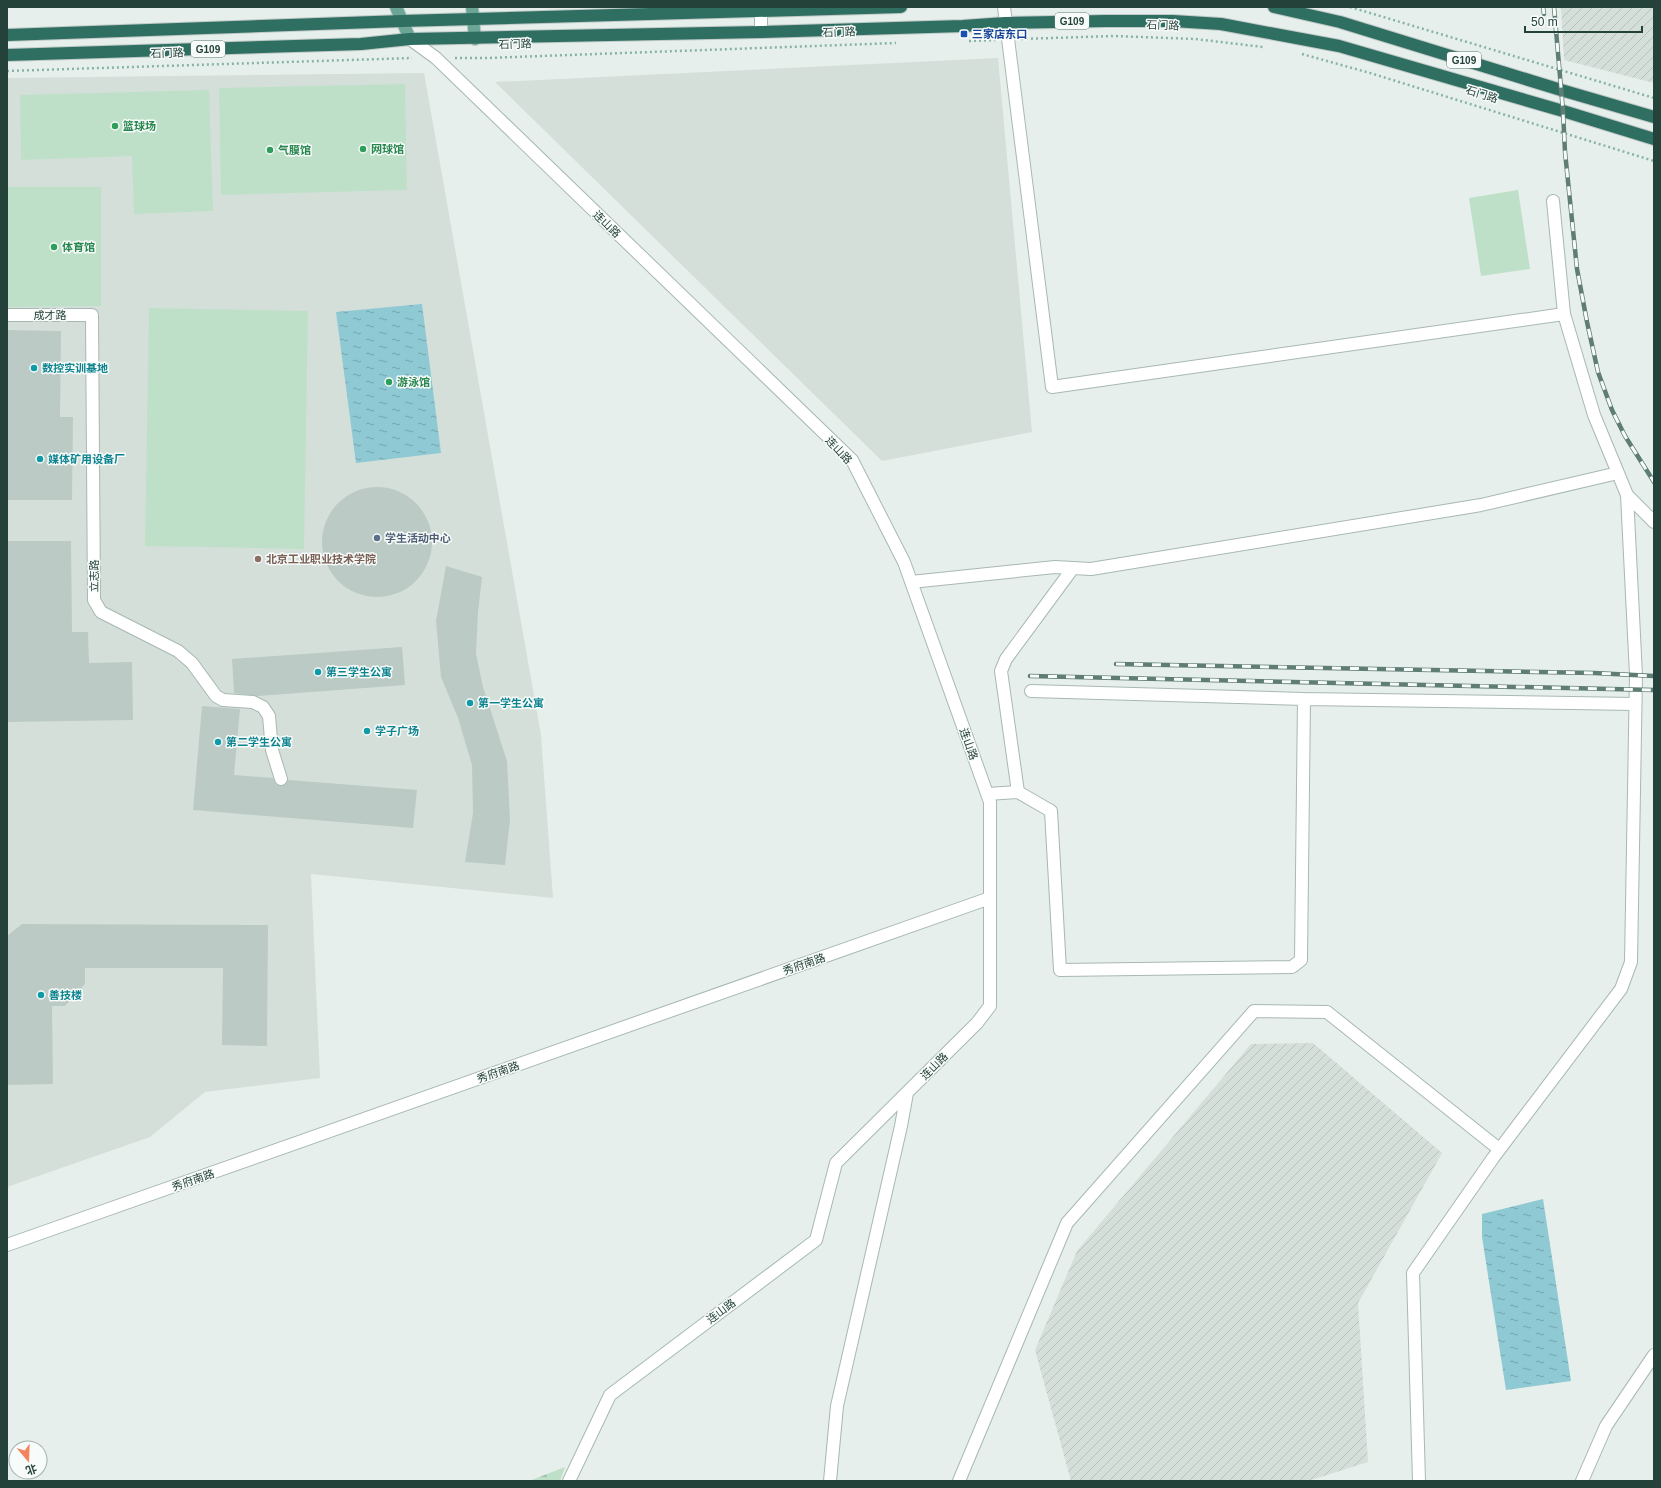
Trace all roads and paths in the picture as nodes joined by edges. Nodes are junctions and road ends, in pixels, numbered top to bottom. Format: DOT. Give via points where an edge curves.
graph roads {
  1 [pos="396,7"];
  2 [pos="472,7"];
  3 [pos="901,7"];
  4 [pos="1004,7"];
  5 [pos="1274,7"];
  6 [pos="1350,7"];
  7 [pos="761,9"];
  8 [pos="474,20"];
  9 [pos="402,21"];
  10 [pos="1006,23"];
  11 [pos="761,32"];
  12 [pos="7,35"];
  13 [pos="410,39"];
  14 [pos="475,39"];
  15 [pos="1008,40"];
  16 [pos="965,41"];
  17 [pos="902,43"];
  18 [pos="1270,48"];
  19 [pos="1299,54"];
  20 [pos="7,55"];
  21 [pos="414,58"];
  22 [pos="436,58"];
  23 [pos="7,71"];
  24 [pos="1654,98"];
  25 [pos="1654,117"];
  26 [pos="1654,139"];
  27 [pos="1654,161"];
  28 [pos="1552,201"];
  29 [pos="1564,314"];
  30 [pos="7,315"];
  31 [pos="92,315"];
  32 [pos="1618,473"];
  33 [pos="1627,495"];
  34 [pos="1654,522"];
  35 [pos="1073,568"];
  36 [pos="911,582"];
  37 [pos="1031,691"];
  38 [pos="1304,699"];
  39 [pos="1635,704"];
  40 [pos="281,779"];
  41 [pos="1018,792"];
  42 [pos="987,794"];
  43 [pos="990,898"];
  44 [pos="907,1093"];
  45 [pos="1499,1149"];
  46 [pos="7,1245"];
  47 [pos="1654,1355"];
  48 [pos="569,1481"];
  49 [pos="830,1481"];
  50 [pos="959,1481"];
  51 [pos="1419,1481"];
  52 [pos="1582,1481"];
  1 -- 9 [label="main road"];
  2 -- 8 [label="main road"];
  3 -- 7 [label="highway, 石门路 / G109"];
  4 -- 10 [label="street"];
  5 -- 25 [label="highway, G109" via="1340,22"];
  6 -- 24 [label="path"];
  7 -- 8 [label="highway, 石门路 / G109"];
  7 -- 11 [label="street"];
  8 -- 9 [label="highway, 石门路 / G109"];
  8 -- 14 [label="main road"];
  9 -- 12 [label="highway, 石门路 / G109"];
  9 -- 13 [label="main road"];
  10 -- 11 [label="highway, 石门路 / G109"];
  10 -- 15 [label="street"];
  10 -- 26 [label="highway, 石门路 / G109" via="1173,21 1221,24 1272,32 1339,46"];
  11 -- 14 [label="highway, 石门路 / G109"];
  13 -- 14 [label="highway, 石门路 / G109"];
  13 -- 20 [label="highway, 石门路 / G109" via="361,44"];
  13 -- 22 [label="street, 连山路"];
  15 -- 16 [label="path, 石门路"];
  15 -- 18 [label="path, 石门路" via="1114,36 1195,39"];
  15 -- 29 [label="street" via="1052,387"];
  17 -- 22 [label="path, 石门路"];
  19 -- 27 [label="path, 石门路" via="1370,73"];
  21 -- 23 [label="path, 石门路"];
  22 -- 36 [label="street, 连山路" via="852,460 904,562"];
  28 -- 29 [label="street"];
  29 -- 32 [label="street" via="1594,415"];
  30 -- 31 [label="street, 成才路"];
  31 -- 40 [label="street, 立志路" via="94,600 101,612 178,651 192,664 216,696 223,700 253,702 263,707 269,716 272,750"];
  32 -- 33 [label="street"];
  32 -- 35 [label="street" via="1481,506 1090,569"];
  33 -- 34 [label="street"];
  33 -- 39 [label="street" via="1636,675"];
  35 -- 36 [label="street" via="1055,567"];
  35 -- 41 [label="street" via="1006,659 1001,671"];
  36 -- 42 [label="street, 连山路"];
  37 -- 38 [label="street"];
  38 -- 39 [label="street"];
  38 -- 41 [label="street" via="1301,960 1292,967 1060,970 1051,811"];
  39 -- 45 [label="street" via="1631,962 1621,989"];
  41 -- 42 [label="street"];
  42 -- 43 [label="street, 连山路" via="990,802"];
  43 -- 44 [label="street, 连山路" via="990,1006 977,1023"];
  43 -- 46 [label="street, 秀府南路"];
  44 -- 48 [label="street, 连山路" via="836,1163 816,1240 610,1395"];
  44 -- 49 [label="street" via="837,1406"];
  45 -- 50 [label="street" via="1327,1012 1254,1011 1067,1223"];
  45 -- 51 [label="street" via="1413,1272"];
  47 -- 52 [label="street" via="1606,1426"];
}
